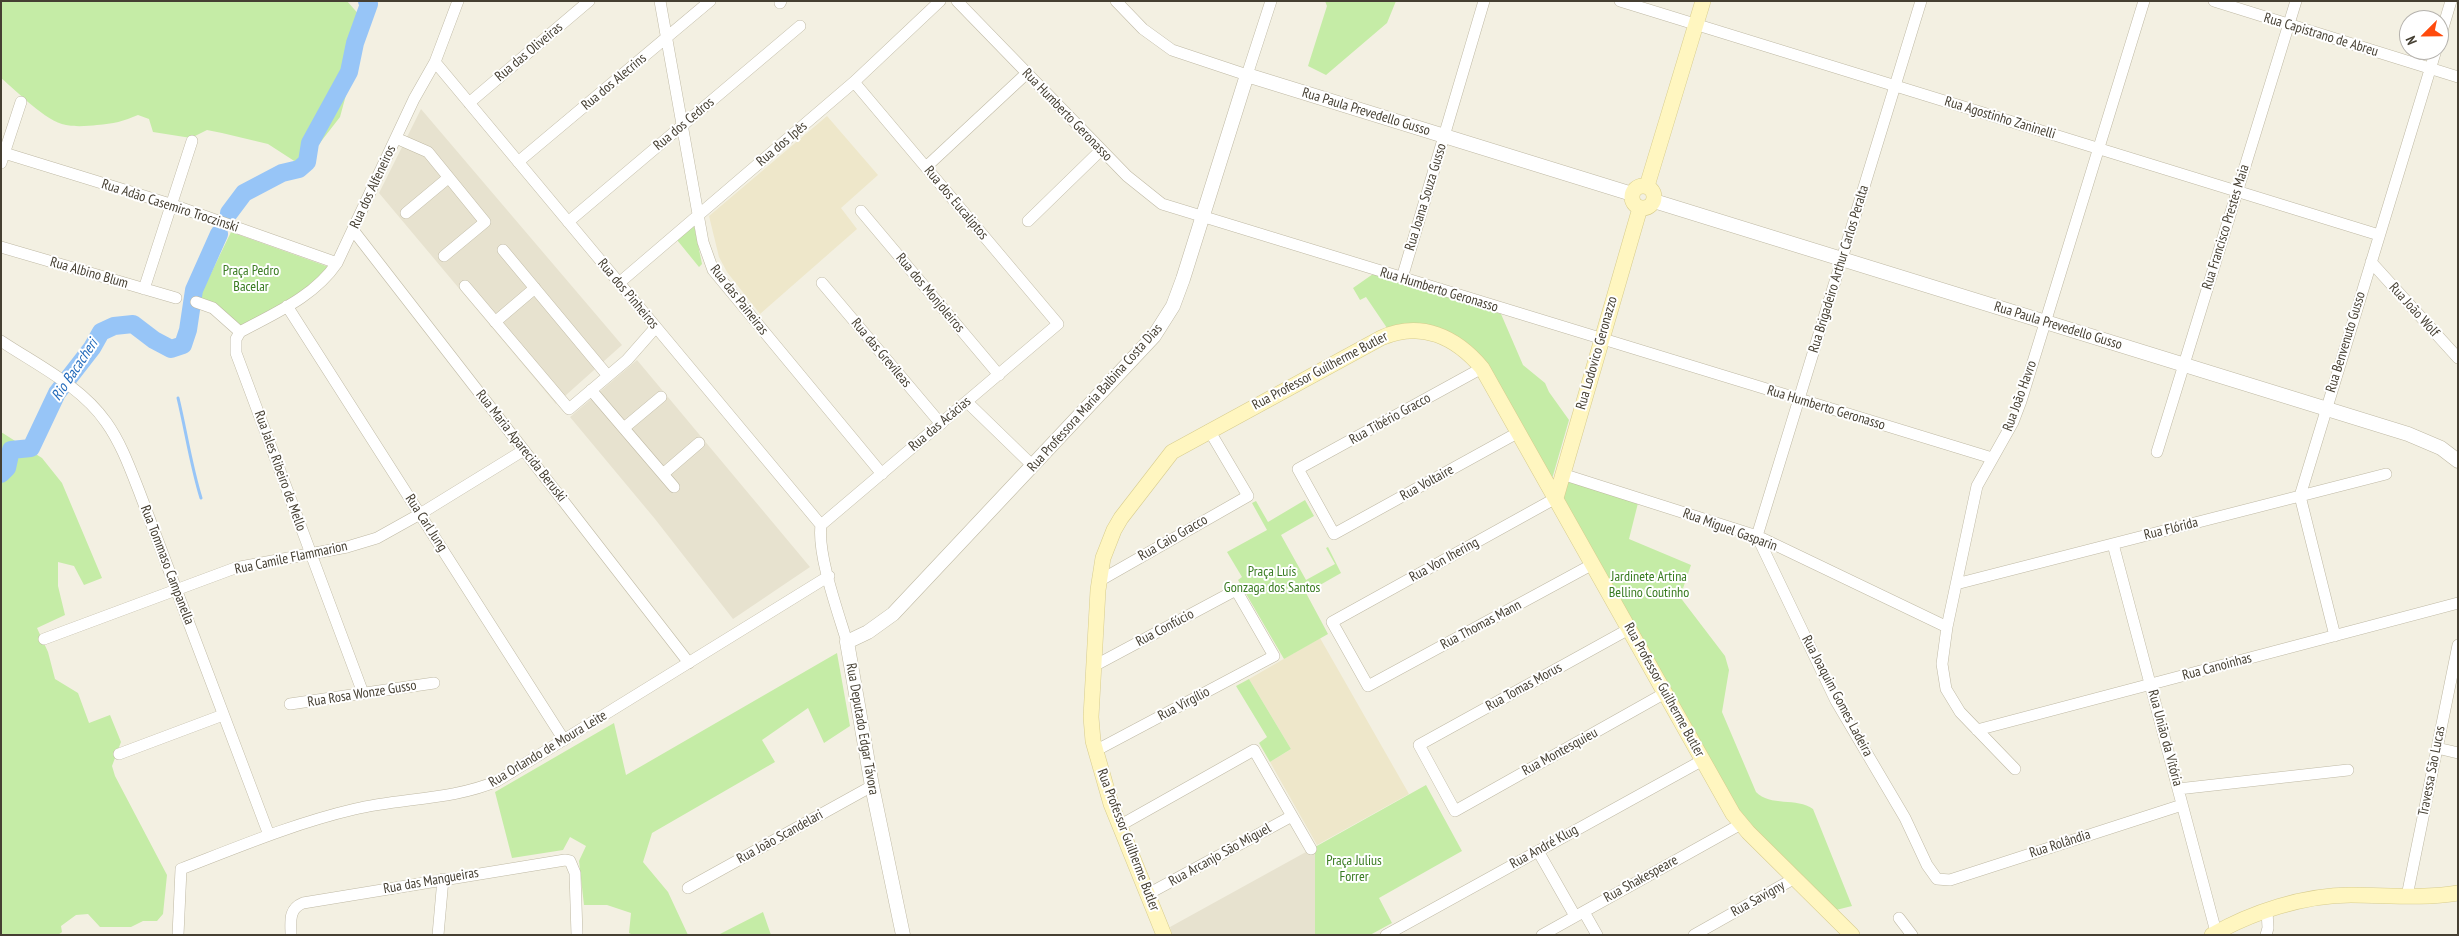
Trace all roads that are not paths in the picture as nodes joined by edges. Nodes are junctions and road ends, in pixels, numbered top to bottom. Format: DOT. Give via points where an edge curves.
graph roads {
  1 [pos="458,1"];
  2 [pos="588,1"];
  3 [pos="660,1"];
  4 [pos="710,1"];
  5 [pos="940,1"];
  6 [pos="957,1"];
  7 [pos="1116,1"];
  8 [pos="1271,1"];
  9 [pos="1484,1"];
  10 [pos="1620,1"];
  11 [pos="1703,1"];
  12 [pos="1922,1"];
  13 [pos="2144,1"];
  14 [pos="2214,1"];
  15 [pos="2296,1"];
  16 [pos="2288,24"];
  17 [pos="1696,25"];
  18 [pos="800,26"];
  19 [pos="667,37"];
  20 [pos="2433,60"];
  21 [pos="435,62"];
  22 [pos="2430,69"];
  23 [pos="1027,73"];
  24 [pos="1248,75"];
  25 [pos="2458,77"];
  26 [pos="854,82"];
  27 [pos="1896,86"];
  28 [pos="21,102"];
  29 [pos="469,103"];
  30 [pos="682,125"];
  31 [pos="1444,136"];
  32 [pos="396,138"];
  33 [pos="192,141"];
  34 [pos="2099,148"];
  35 [pos="1101,150"];
  36 [pos="2,156"];
  37 [pos="518,162"];
  38 [pos="926,168"];
  39 [pos="448,178"];
  40 [pos="1646,186"];
  41 [pos="2237,191"];
  42 [pos="1632,194"];
  43 [pos="1654,201"];
  44 [pos="170,204"];
  45 [pos="1640,208"];
  46 [pos="861,211"];
  47 [pos="406,213"];
  48 [pos="698,216"];
  49 [pos="1202,218"];
  50 [pos="568,222"];
  51 [pos="1028,222"];
  52 [pos="353,230"];
  53 [pos="2379,235"];
  54 [pos="1,247"];
  55 [pos="504,250"];
  56 [pos="444,256"];
  57 [pos="1842,259"];
  58 [pos="2371,262"];
  59 [pos="337,263"];
  60 [pos="1402,278"];
  61 [pos="619,283"];
  62 [pos="822,283"];
  63 [pos="465,286"];
  64 [pos="535,288"];
  65 [pos="144,289"];
  66 [pos="176,298"];
  67 [pos="196,302"];
  68 [pos="287,306"];
  69 [pos="495,322"];
  70 [pos="2045,322"];
  71 [pos="1058,324"];
  72 [pos="656,327"];
  73 [pos="240,332"];
  74 [pos="1601,339"];
  75 [pos="1,341"];
  76 [pos="2458,358"];
  77 [pos="2184,365"];
  78 [pos="1482,368"];
  79 [pos="998,375"];
  80 [pos="608,376"];
  81 [pos="592,390"];
  82 [pos="661,397"];
  83 [pos="1799,400"];
  84 [pos="967,402"];
  85 [pos="2326,409"];
  86 [pos="941,424"];
  87 [pos="624,428"];
  88 [pos="1209,430"];
  89 [pos="1519,432"];
  90 [pos="700,443"];
  91 [pos="524,450"];
  92 [pos="2157,452"];
  93 [pos="1992,458"];
  94 [pos="2458,461"];
  95 [pos="1033,466"];
  96 [pos="663,474"];
  97 [pos="882,474"];
  98 [pos="1562,474"];
  99 [pos="2386,474"];
  100 [pos="674,487"];
  101 [pos="2300,496"];
  102 [pos="1556,498"];
  103 [pos="420,514"];
  104 [pos="821,525"];
  105 [pos="1334,534"];
  106 [pos="1757,536"];
  107 [pos="2114,544"];
  108 [pos="310,554"];
  109 [pos="1593,564"];
  110 [pos="829,576"];
  111 [pos="1099,581"];
  112 [pos="1956,584"];
  113 [pos="176,589"];
  114 [pos="2458,603"];
  115 [pos="1947,627"];
  116 [pos="1629,629"];
  117 [pos="2335,636"];
  118 [pos="44,639"];
  119 [pos="847,642"];
  120 [pos="2458,645"];
  121 [pos="1274,656"];
  122 [pos="689,662"];
  123 [pos="1094,666"];
  124 [pos="434,683"];
  125 [pos="2150,684"];
  126 [pos="1368,686"];
  127 [pos="1665,693"];
  128 [pos="363,694"];
  129 [pos="290,704"];
  130 [pos="223,714"];
  131 [pos="1977,730"];
  132 [pos="564,740"];
  133 [pos="2437,748"];
  134 [pos="1095,752"];
  135 [pos="2458,753"];
  136 [pos="119,754"];
  137 [pos="1703,760"];
  138 [pos="2015,769"];
  139 [pos="2348,770"];
  140 [pos="872,786"];
  141 [pos="2178,788"];
  142 [pos="2182,804"];
  143 [pos="1455,812"];
  144 [pos="1292,816"];
  145 [pos="1740,824"];
  146 [pos="1119,826"];
  147 [pos="269,835"];
  148 [pos="1311,849"];
  149 [pos="1538,851"];
  150 [pos="1795,878"];
  151 [pos="443,879"];
  152 [pos="1937,879"];
  153 [pos="688,888"];
  154 [pos="2458,893"];
  155 [pos="1148,894"];
  156 [pos="2407,896"];
  157 [pos="2267,911"];
  158 [pos="1579,914"];
  159 [pos="1899,918"];
  160 [pos="2214,934"];
  161 [pos="178,935"];
  162 [pos="291,935"];
  163 [pos="438,935"];
  164 [pos="577,935"];
  165 [pos="903,935"];
  166 [pos="1164,935"];
  167 [pos="1386,935"];
  168 [pos="1542,935"];
  169 [pos="1597,935"];
  170 [pos="1694,935"];
  171 [pos="1851,935"];
  172 [pos="1912,935"];
  173 [pos="2266,935"];
  1 -- 21 [label="street, Rua dos Alfeneiros"];
  2 -- 29 [label="street, Rua das Oliveiras"];
  3 -- 19 [label="street, Rua das Paineiras"];
  4 -- 19 [label="street, Rua dos Alecrins"];
  5 -- 26 [label="street, Rua dos Ipês"];
  6 -- 23 [label="street, Rua Humberto Geronasso"];
  7 -- 24 [label="street, Rua Paula Prevedello Gusso" via="1144,30 1172,50"];
  8 -- 24 [label="street, Rua Professora Maria Balbina Costa Dias"];
  9 -- 31 [label="street, Rua Joana Souza Gusso"];
  10 -- 17 [label="street, Rua Agostinho Zaninelli"];
  11 -- 17 [label="main road"];
  12 -- 27 [label="street, Rua Brigadeiro Arthur Carlos Peralta"];
  13 -- 34 [label="street, Rua João Havro"];
  14 -- 16 [label="street, Rua Capistrano de Abreu"];
  15 -- 16 [label="street, Rua Francisco Prestes Maia"];
  16 -- 22 [label="street, Rua Capistrano de Abreu"];
  16 -- 41 [label="street, Rua Francisco Prestes Maia"];
  17 -- 27 [label="street, Rua Agostinho Zaninelli"];
  17 -- 40 [label="main road"];
  18 -- 30 [label="street, Rua dos Cedros"];
  19 -- 30 [label="street, Rua das Paineiras"];
  19 -- 37 [label="street, Rua dos Alecrins"];
  20 -- 22 [label="street, Rua Benvenuto Gusso"];
  21 -- 29 [label="street, Rua dos Pinheiros"];
  21 -- 32 [label="street, Rua dos Alfeneiros"];
  22 -- 25 [label="street, Rua Capistrano de Abreu"];
  22 -- 53 [label="street, Rua Benvenuto Gusso"];
  23 -- 35 [label="street, Rua Humberto Geronasso"];
  23 -- 38 [label="street"];
  24 -- 31 [label="street, Rua Paula Prevedello Gusso"];
  24 -- 49 [label="street, Rua Professora Maria Balbina Costa Dias"];
  26 -- 38 [label="street, Rua dos Eucaliptos"];
  26 -- 48 [label="street, Rua dos Ipês"];
  27 -- 34 [label="street, Rua Agostinho Zaninelli"];
  27 -- 57 [label="street, Rua Brigadeiro Arthur Carlos Peralta"];
  28 -- 36 [label="street"];
  29 -- 37 [label="street, Rua dos Pinheiros"];
  30 -- 48 [label="street, Rua das Paineiras"];
  30 -- 50 [label="street, Rua dos Cedros"];
  31 -- 42 [label="street, Rua Paula Prevedello Gusso"];
  31 -- 60 [label="street, Rua Joana Souza Gusso"];
  32 -- 39 [label="street" via="428,152"];
  32 -- 52 [label="street, Rua dos Alfeneiros"];
  33 -- 44 [label="street"];
  34 -- 41 [label="street, Rua Agostinho Zaninelli"];
  34 -- 70 [label="street, Rua João Havro"];
  35 -- 49 [label="street, Rua Humberto Geronasso" via="1149,196"];
  35 -- 51 [label="street"];
  36 -- 44 [label="street, Rua Adão Casemiro Troczinski"];
  37 -- 50 [label="street, Rua dos Pinheiros"];
  38 -- 71 [label="street, Rua dos Eucaliptos"];
  39 -- 47 [label="street"];
  39 -- 56 [label="street" via="485,222"];
  40 -- 42 [label="main road" via="1636,187"];
  40 -- 43 [label="main road" via="1654,193"];
  41 -- 53 [label="street, Rua Agostinho Zaninelli"];
  41 -- 77 [label="street, Rua Francisco Prestes Maia"];
  42 -- 45 [label="main road" via="1632,201"];
  43 -- 45 [label="main road" via="1650,206"];
  43 -- 57 [label="street, Rua Paula Prevedello Gusso"];
  44 -- 59 [label="street, Rua Adão Casemiro Troczinski"];
  44 -- 65 [label="street"];
  45 -- 74 [label="main road, Rua Lodovico Geronazzo"];
  46 -- 79 [label="street, Rua dos Monjoleiros"];
  48 -- 61 [label="street, Rua dos Ipês"];
  48 -- 97 [label="street, Rua das Paineiras" via="713,270"];
  49 -- 60 [label="street, Rua Humberto Geronasso"];
  49 -- 95 [label="street, Rua Professora Maria Balbina Costa Dias" via="1178,293 1164,323"];
  50 -- 61 [label="street, Rua dos Pinheiros"];
  52 -- 59 [label="street, Rua dos Alfeneiros"];
  52 -- 91 [label="street, Rua Maria Aparecida Beruski"];
  53 -- 58 [label="street, Rua Benvenuto Gusso"];
  54 -- 65 [label="street, Rua Albino Blum"];
  55 -- 64 [label="street"];
  57 -- 70 [label="street, Rua Paula Prevedello Gusso"];
  57 -- 83 [label="street, Rua Brigadeiro Arthur Carlos Peralta"];
  58 -- 76 [label="street, Rua João Wolf"];
  58 -- 85 [label="street, Rua Benvenuto Gusso"];
  59 -- 68 [label="street, Rua dos Alfeneiros" via="318,286"];
  60 -- 74 [label="street, Rua Humberto Geronasso"];
  61 -- 72 [label="street, Rua dos Pinheiros"];
  62 -- 86 [label="street, Rua das Grevíleas"];
  63 -- 69 [label="street"];
  64 -- 69 [label="street"];
  64 -- 80 [label="street"];
  65 -- 66 [label="street, Rua Albino Blum"];
  67 -- 73 [label="street" via="213,308"];
  68 -- 73 [label="street, Rua dos Alfeneiros"];
  68 -- 103 [label="street, Rua Carl Jung"];
  69 -- 81 [label="street" via="569,409"];
  70 -- 77 [label="street, Rua Paula Prevedello Gusso"];
  70 -- 93 [label="street, Rua João Havro" via="2017,411"];
  71 -- 79 [label="street, Rua das Acácias"];
  72 -- 80 [label="street"];
  72 -- 104 [label="street, Rua dos Pinheiros"];
  73 -- 108 [label="street, Rua Jales Ribeiro de Mello" via="236,339 236,353"];
  74 -- 83 [label="street, Rua Humberto Geronasso"];
  74 -- 98 [label="main road, Rua Lodovico Geronazzo"];
  75 -- 113 [label="street, Rua Tommaso Campanella" via="70,386 96,409 118,441"];
  77 -- 85 [label="street, Rua Paula Prevedello Gusso"];
  77 -- 92 [label="street, Rua Francisco Prestes Maia"];
  78 -- 88 [label="main road, Rua Professor Guilherme Butler" via="1452,340 1426,332 1400,330"];
  78 -- 89 [label="main road, Rua Professor Guilherme Butler"];
  78 -- 105 [label="street, Rua Tibério Gracco" via="1298,469"];
  79 -- 84 [label="street, Rua das Acácias"];
  80 -- 81 [label="street"];
  81 -- 87 [label="street"];
  82 -- 87 [label="street"];
  83 -- 93 [label="street, Rua Humberto Geronasso"];
  83 -- 106 [label="street, Rua Brigadeiro Arthur Carlos Peralta"];
  84 -- 86 [label="street, Rua das Acácias"];
  84 -- 95 [label="street"];
  85 -- 94 [label="street, Rua Paula Prevedello Gusso" via="2425,441"];
  85 -- 101 [label="street, Rua Benvenuto Gusso"];
  86 -- 97 [label="street, Rua das Acácias"];
  87 -- 96 [label="street"];
  88 -- 111 [label="main road, Rua Professor Guilherme Butler" via="1172,452 1121,518 1108,544"];
  88 -- 111 [label="street, Rua Caio Gracco" via="1248,496"];
  89 -- 102 [label="main road, Rua Professor Guilherme Butler"];
  89 -- 105 [label="street, Rua Voltaire"];
  90 -- 96 [label="street"];
  91 -- 103 [label="street, Rua Camile Flammarion"];
  91 -- 122 [label="street, Rua Maria Aparecida Beruski"];
  93 -- 112 [label="street, Rua João Havro" via="1976,486"];
  95 -- 119 [label="street, Rua Professora Maria Balbina Costa Dias" via="892,614 868,632"];
  96 -- 100 [label="street"];
  97 -- 104 [label="street, Rua das Acácias"];
  98 -- 102 [label="main road, Rua Lodovico Geronazzo"];
  98 -- 106 [label="street, Rua Miguel Gasparin"];
  99 -- 101 [label="street, Rua Flórida"];
  101 -- 107 [label="street, Rua Flórida"];
  101 -- 117 [label="street"];
  102 -- 109 [label="main road, Rua Professor Guilherme Butler"];
  102 -- 126 [label="street, Rua Von Ihering" via="1332,622"];
  103 -- 108 [label="street, Rua Camile Flammarion" via="363,543"];
  103 -- 132 [label="street, Rua Carl Jung"];
  104 -- 110 [label="street, Rua Deputado Edgar Távora" via="821,543"];
  106 -- 115 [label="street, Rua Miguel Gasparin"];
  106 -- 152 [label="street, Rua Joaquim Gomes Ladeira" via="1840,709"];
  107 -- 112 [label="street, Rua Flórida"];
  107 -- 125 [label="street, Rua União da Vitória"];
  108 -- 113 [label="street, Rua Camile Flammarion" via="251,564"];
  108 -- 128 [label="street, Rua Jales Ribeiro de Mello"];
  109 -- 116 [label="main road, Rua Professor Guilherme Butler"];
  109 -- 126 [label="street, Rua Thomas Mann"];
  110 -- 119 [label="street, Rua Deputado Edgar Távora"];
  110 -- 122 [label="street, Rua Orlando de Moura Leite"];
  111 -- 123 [label="main road, Rua Professor Guilherme Butler"];
  112 -- 115 [label="street, Rua João Havro"];
  113 -- 118 [label="street, Rua Camile Flammarion"];
  113 -- 130 [label="street, Rua Tommaso Campanella"];
  114 -- 117 [label="street, Rua Canoinhas"];
  115 -- 131 [label="street, Rua João Havro" via="1942,664 1946,689 1960,712"];
  116 -- 127 [label="main road, Rua Professor Guilherme Butler"];
  116 -- 143 [label="street, Rua Tomas Morus" via="1420,745"];
  117 -- 125 [label="street, Rua Canoinhas"];
  119 -- 140 [label="street, Rua Deputado Edgar Távora"];
  120 -- 133 [label="street, Travessa São Lucas"];
  121 -- 123 [label="street, Rua Confúcio" via="1236,590"];
  121 -- 134 [label="street, Rua Virgílio"];
  122 -- 132 [label="street, Rua Orlando de Moura Leite"];
  123 -- 134 [label="main road, Rua Professor Guilherme Butler" via="1091,722"];
  124 -- 128 [label="street, Rua Rosa Wonze Gusso"];
  125 -- 131 [label="street, Rua Canoinhas"];
  125 -- 141 [label="street, Rua União da Vitória"];
  127 -- 137 [label="main road, Rua Professor Guilherme Butler"];
  127 -- 143 [label="street, Rua Montesquieu"];
  128 -- 129 [label="street, Rua Rosa Wonze Gusso"];
  130 -- 136 [label="street"];
  130 -- 147 [label="street, Rua Tommaso Campanella"];
  131 -- 138 [label="street, Rua João Havro"];
  132 -- 147 [label="street, Rua Orlando de Moura Leite" via="487,786 356,808"];
  133 -- 135 [label="street"];
  133 -- 156 [label="street, Travessa São Lucas"];
  134 -- 146 [label="main road, Rua Professor Guilherme Butler"];
  137 -- 145 [label="main road, Rua Professor Guilherme Butler"];
  137 -- 149 [label="street, Rua André Klug"];
  139 -- 141 [label="street"];
  140 -- 153 [label="street, Rua João Scandelari"];
  140 -- 165 [label="street, Rua Deputado Edgar Távora"];
  141 -- 142 [label="street, Rua União da Vitória"];
  142 -- 152 [label="street, Rua Rolândia" via="1950,880"];
  142 -- 160 [label="street, Rua União da Vitória"];
  144 -- 146 [label="street" via="1254,750"];
  144 -- 148 [label="street"];
  144 -- 155 [label="street, Rua Arcanjo São Miguel"];
  145 -- 150 [label="main road, Rua Professor Guilherme Butler"];
  145 -- 158 [label="street, Rua Shakespeare"];
  146 -- 155 [label="main road, Rua Professor Guilherme Butler"];
  147 -- 161 [label="street, Rua Orlando de Moura Leite" via="181,869"];
  149 -- 158 [label="street"];
  149 -- 167 [label="street, Rua André Klug"];
  150 -- 170 [label="street, Rua Savigny"];
  150 -- 171 [label="main road, Rua Professor Guilherme Butler"];
  151 -- 162 [label="street, Rua das Mangueiras" via="303,903 293,908"];
  151 -- 163 [label="street"];
  151 -- 164 [label="street, Rua das Mangueiras" via="558,860 570,861 574,873"];
  154 -- 156 [label="main road"];
  155 -- 166 [label="main road, Rua Professor Guilherme Butler"];
  156 -- 157 [label="main road" via="2337,896"];
  157 -- 160 [label="main road"];
  157 -- 173 [label="street"];
  158 -- 168 [label="street, Rua Shakespeare"];
  158 -- 169 [label="street"];
  159 -- 172 [label="street"];
}
